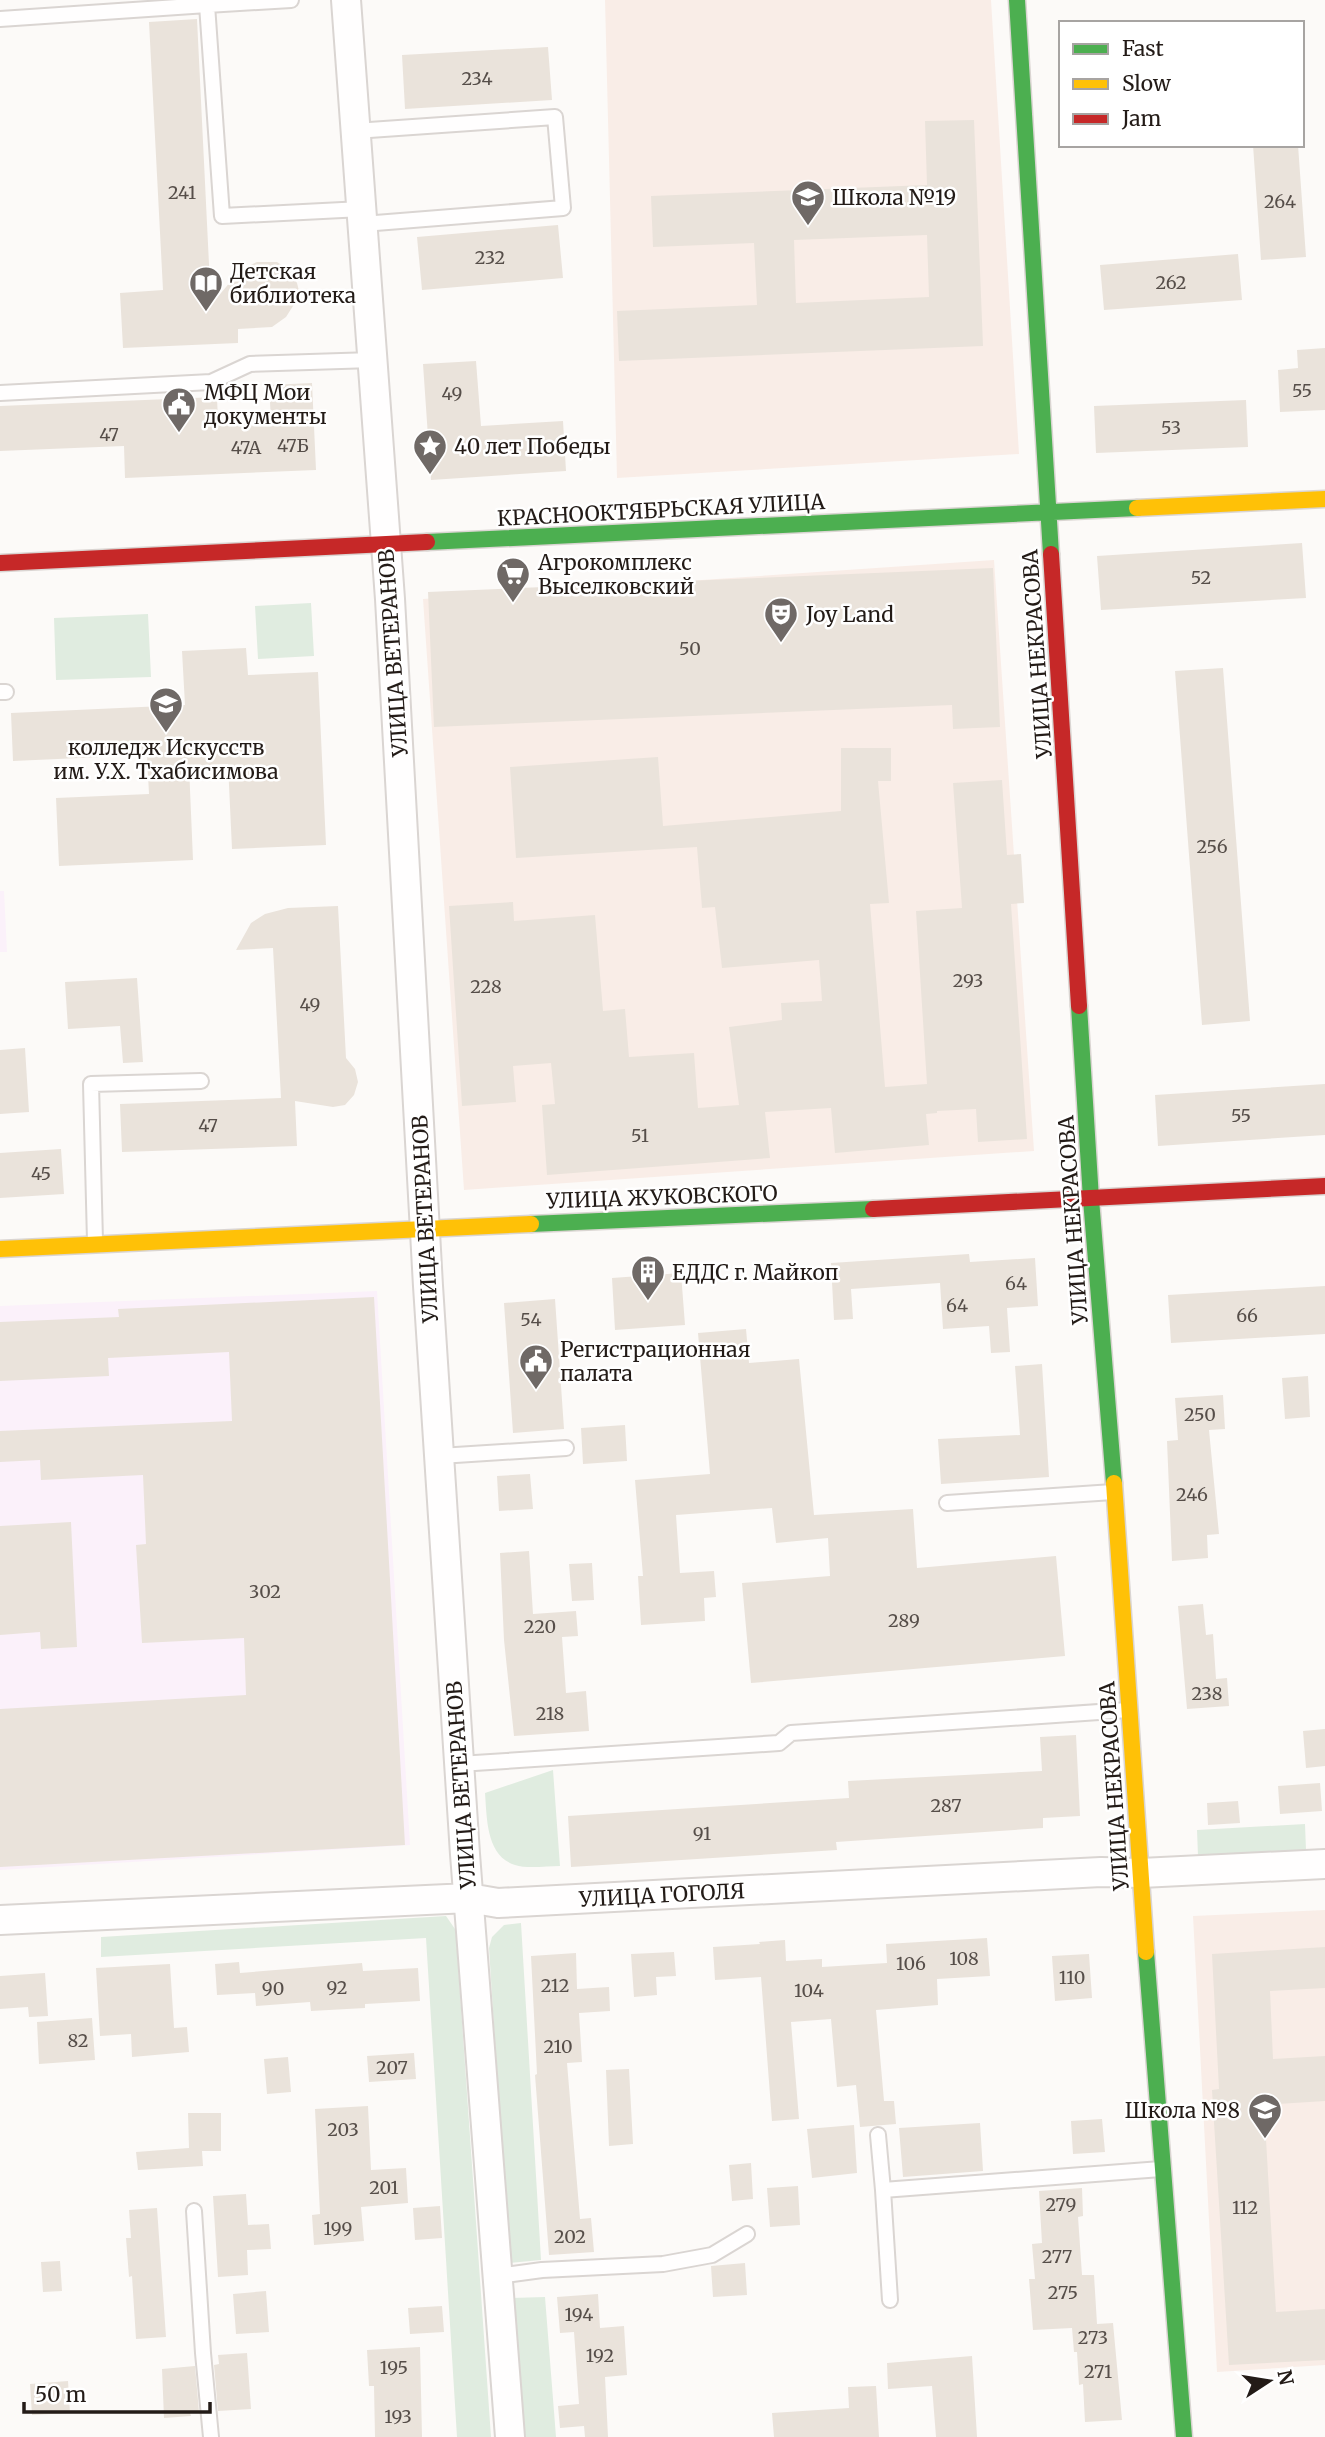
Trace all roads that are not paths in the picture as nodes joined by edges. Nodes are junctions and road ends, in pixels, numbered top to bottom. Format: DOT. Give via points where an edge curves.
graph roads {
  1 [pos="291,0"];
  2 [pos="346,0"];
  3 [pos="1017,0"];
  4 [pos="207,5"];
  5 [pos="0,19"];
  6 [pos="355,131"];
  7 [pos="362,217"];
  8 [pos="373,360"];
  9 [pos="0,393"];
  10 [pos="1325,499"];
  11 [pos="1049,512"];
  12 [pos="386,544"];
  13 [pos="0,563"];
  14 [pos="201,1081"];
  15 [pos="1325,1186"];
  16 [pos="1091,1199"];
  17 [pos="425,1229"];
  18 [pos="94,1243"];
  19 [pos="0,1249"];
  20 [pos="566,1448"];
  21 [pos="440,1456"];
  22 [pos="1115,1492"];
  23 [pos="947,1503"];
  24 [pos="1130,1710"];
  25 [pos="459,1764"];
  26 [pos="1325,1864"];
  27 [pos="1141,1873"];
  28 [pos="469,1898"];
  29 [pos="0,1920"];
  30 [pos="878,2135"];
  31 [pos="1163,2168"];
  32 [pos="883,2190"];
  33 [pos="194,2211"];
  34 [pos="747,2234"];
  35 [pos="498,2276"];
  36 [pos="890,2300"];
  37 [pos="211,2437"];
  38 [pos="510,2437"];
  39 [pos="1184,2437"];
  1 -- 4 [label="lane"];
  2 -- 6 [label="street, УЛИЦА ВЕТЕРАНОВ"];
  3 -- 11 [label="street, УЛИЦА НЕКРАСОВА"];
  4 -- 5 [label="lane"];
  4 -- 7 [label="lane" via="222,216"];
  6 -- 7 [label="street, УЛИЦА ВЕТЕРАНОВ"];
  6 -- 7 [label="lane" via="555,117 563,208"];
  7 -- 8 [label="street, УЛИЦА ВЕТЕРАНОВ"];
  8 -- 9 [label="lane" via="250,365 211,382"];
  8 -- 12 [label="street, УЛИЦА ВЕТЕРАНОВ"];
  10 -- 11 [label="street, КРАСНООКТЯБРЬСКАЯ УЛИЦА"];
  11 -- 12 [label="street, КРАСНООКТЯБРЬСКАЯ УЛИЦА"];
  11 -- 16 [label="street, УЛИЦА НЕКРАСОВА"];
  12 -- 13 [label="street, КРАСНООКТЯБРЬСКАЯ УЛИЦА"];
  12 -- 17 [label="street, УЛИЦА ВЕТЕРАНОВ"];
  14 -- 18 [label="lane" via="92,1084"];
  15 -- 16 [label="street, УЛИЦА ЖУКОВСКОГО"];
  16 -- 17 [label="street, УЛИЦА ЖУКОВСКОГО"];
  16 -- 22 [label="street, УЛИЦА НЕКРАСОВА"];
  17 -- 18 [label="street, УЛИЦА ЖУКОВСКОГО"];
  17 -- 21 [label="street, УЛИЦА ВЕТЕРАНОВ"];
  18 -- 19 [label="street, УЛИЦА ЖУКОВСКОГО"];
  20 -- 21 [label="lane"];
  21 -- 25 [label="street, УЛИЦА ВЕТЕРАНОВ"];
  22 -- 23 [label="lane"];
  22 -- 24 [label="street, УЛИЦА НЕКРАСОВА"];
  24 -- 25 [label="lane" via="792,1733 779,1743"];
  24 -- 27 [label="street, УЛИЦА НЕКРАСОВА"];
  25 -- 28 [label="street, УЛИЦА ВЕТЕРАНОВ"];
  26 -- 27 [label="street, УЛИЦА ГОГОЛЯ"];
  27 -- 28 [label="street, УЛИЦА ГОГОЛЯ" via="498,1903"];
  27 -- 31 [label="street, УЛИЦА НЕКРАСОВА"];
  28 -- 29 [label="street, УЛИЦА ГОГОЛЯ"];
  28 -- 35 [label="street, УЛИЦА ВЕТЕРАНОВ"];
  30 -- 32 [label="lane"];
  31 -- 32 [label="lane"];
  31 -- 39 [label="street, УЛИЦА НЕКРАСОВА"];
  32 -- 36 [label="lane"];
  33 -- 37 [label="lane"];
  34 -- 35 [label="lane" via="712,2255 663,2264"];
  35 -- 38 [label="street, УЛИЦА ВЕТЕРАНОВ"];
}
